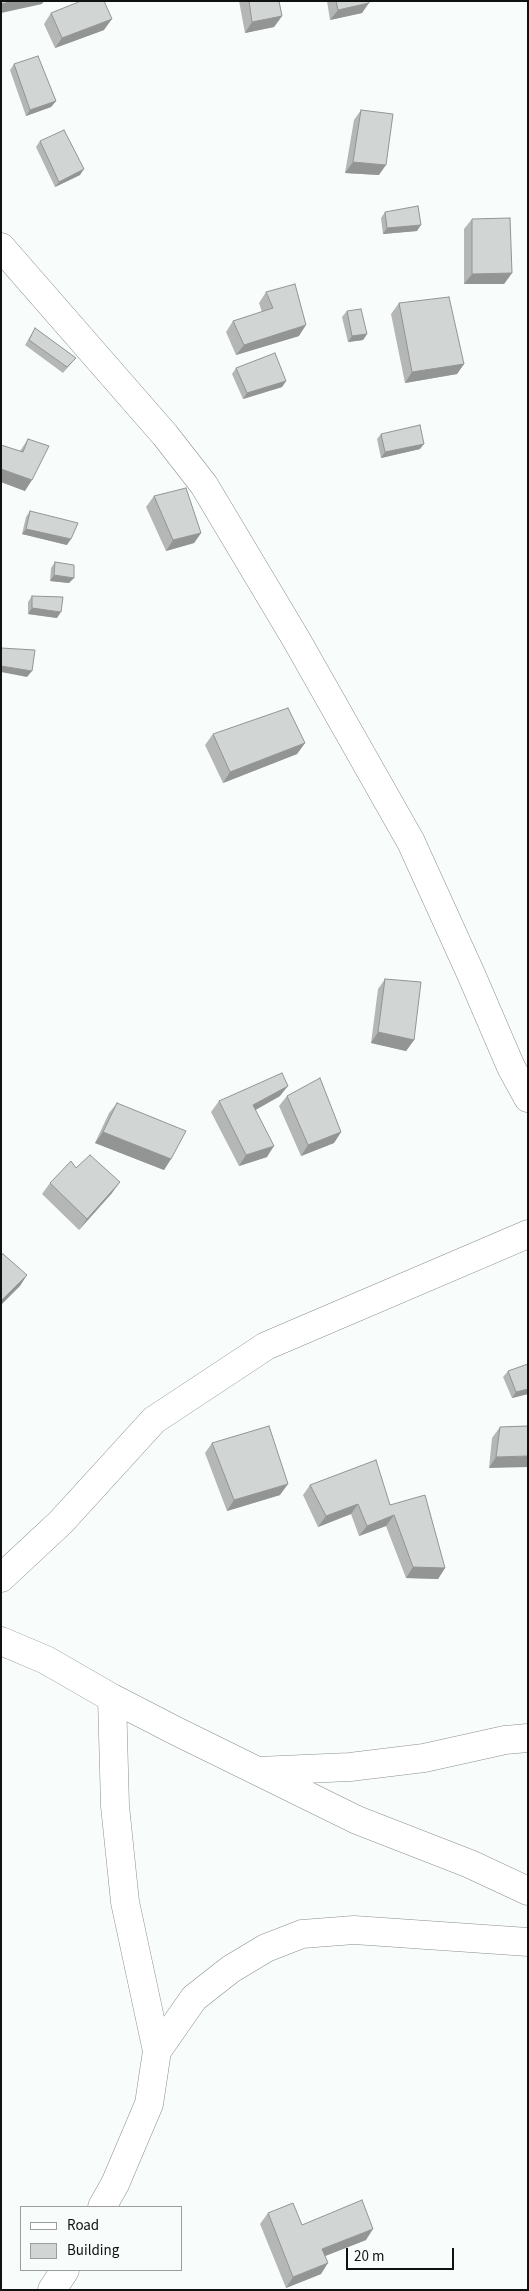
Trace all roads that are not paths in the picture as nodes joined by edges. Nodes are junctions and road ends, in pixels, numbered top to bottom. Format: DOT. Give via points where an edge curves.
graph roads {
  1 [pos="1,247"];
  2 [pos="528,1098"];
  3 [pos="528,1234"];
  4 [pos="1,1578"];
  5 [pos="1,1641"];
  6 [pos="112,1698"];
  7 [pos="528,1738"];
  8 [pos="254,1771"];
  9 [pos="528,1891"];
  10 [pos="528,1942"];
  11 [pos="157,2051"];
  12 [pos="103,2206"];
  13 [pos="64,2271"];
  14 [pos="52,2290"];
  1 -- 2 [label="street" via="165,435 204,485 411,842 511,1067"];
  3 -- 4 [label="street" via="266,1346 154,1420 61,1522"];
  5 -- 6 [label="street" via="46,1660"];
  6 -- 8 [label="street"];
  6 -- 11 [label="street" via="115,1806 125,1902"];
  7 -- 8 [label="street" via="504,1740 424,1758 350,1767"];
  8 -- 9 [label="street" via="357,1820 470,1864"];
  10 -- 11 [label="street" via="354,1930 302,1934 266,1948 238,1964 194,1998"];
  11 -- 12 [label="street" via="149,2104 116,2184"];
  13 -- 14 [label="street"];
}
